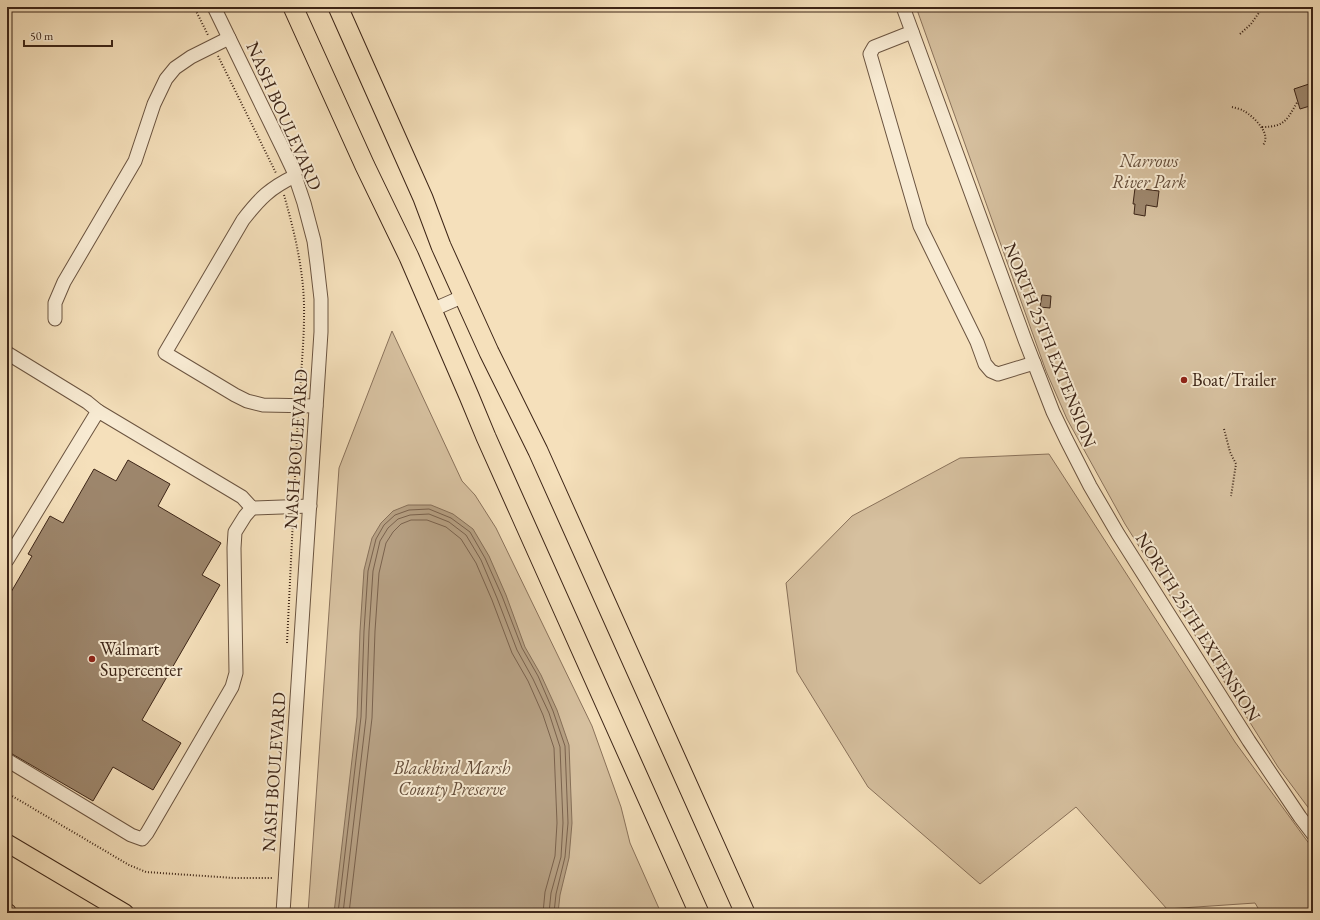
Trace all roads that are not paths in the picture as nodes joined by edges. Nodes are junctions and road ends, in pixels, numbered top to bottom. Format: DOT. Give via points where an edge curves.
graph roads {
  1 [pos="214,7"];
  2 [pos="293,7"];
  3 [pos="338,7"];
  4 [pos="903,7"];
  5 [pos="912,32"];
  6 [pos="229,38"];
  7 [pos="295,176"];
  8 [pos="464,296"];
  9 [pos="432,310"];
  10 [pos="55,319"];
  11 [pos="7,353"];
  12 [pos="1034,363"];
  13 [pos="316,406"];
  14 [pos="98,411"];
  15 [pos="310,506"];
  16 [pos="252,508"];
  17 [pos="7,560"];
  18 [pos="7,760"];
  19 [pos="1313,834"];
  20 [pos="7,843"];
  21 [pos="125,913"];
  22 [pos="283,913"];
  23 [pos="699,913"];
  24 [pos="745,913"];
  1 -- 6 [label="street, NASH BOULEVARD"];
  2 -- 9 [label="highway"];
  3 -- 8 [label="highway"];
  4 -- 5 [label="street, NORTH 25TH EXTENSION"];
  5 -- 12 [label="street, NORTH 25TH EXTENSION"];
  5 -- 12 [label="street" via="874,47 870,54 920,226 977,342 985,364 998,374"];
  6 -- 7 [label="street, NASH BOULEVARD"];
  6 -- 10 [label="street" via="191,57 175,68 166,79 154,104 135,161 64,282 55,303"];
  7 -- 13 [label="street, NASH BOULEVARD" via="314,241 321,299"];
  7 -- 13 [label="street" via="280,183 258,200 243,220 165,353 247,400 263,405"];
  8 -- 9 [label="street"];
  8 -- 24 [label="highway" via="538,451"];
  9 -- 23 [label="highway" via="486,437"];
  11 -- 14 [label="street"];
  12 -- 19 [label="street, NORTH 25TH EXTENSION" via="1066,439 1118,534 1245,734"];
  13 -- 15 [label="street, NASH BOULEVARD"];
  14 -- 16 [label="street" via="242,497"];
  14 -- 17 [label="street"];
  15 -- 16 [label="street"];
  15 -- 22 [label="street, NASH BOULEVARD"];
  16 -- 18 [label="street" via="235,532 236,673 232,687 142,840"];
  20 -- 21 [label="main road"];
}
